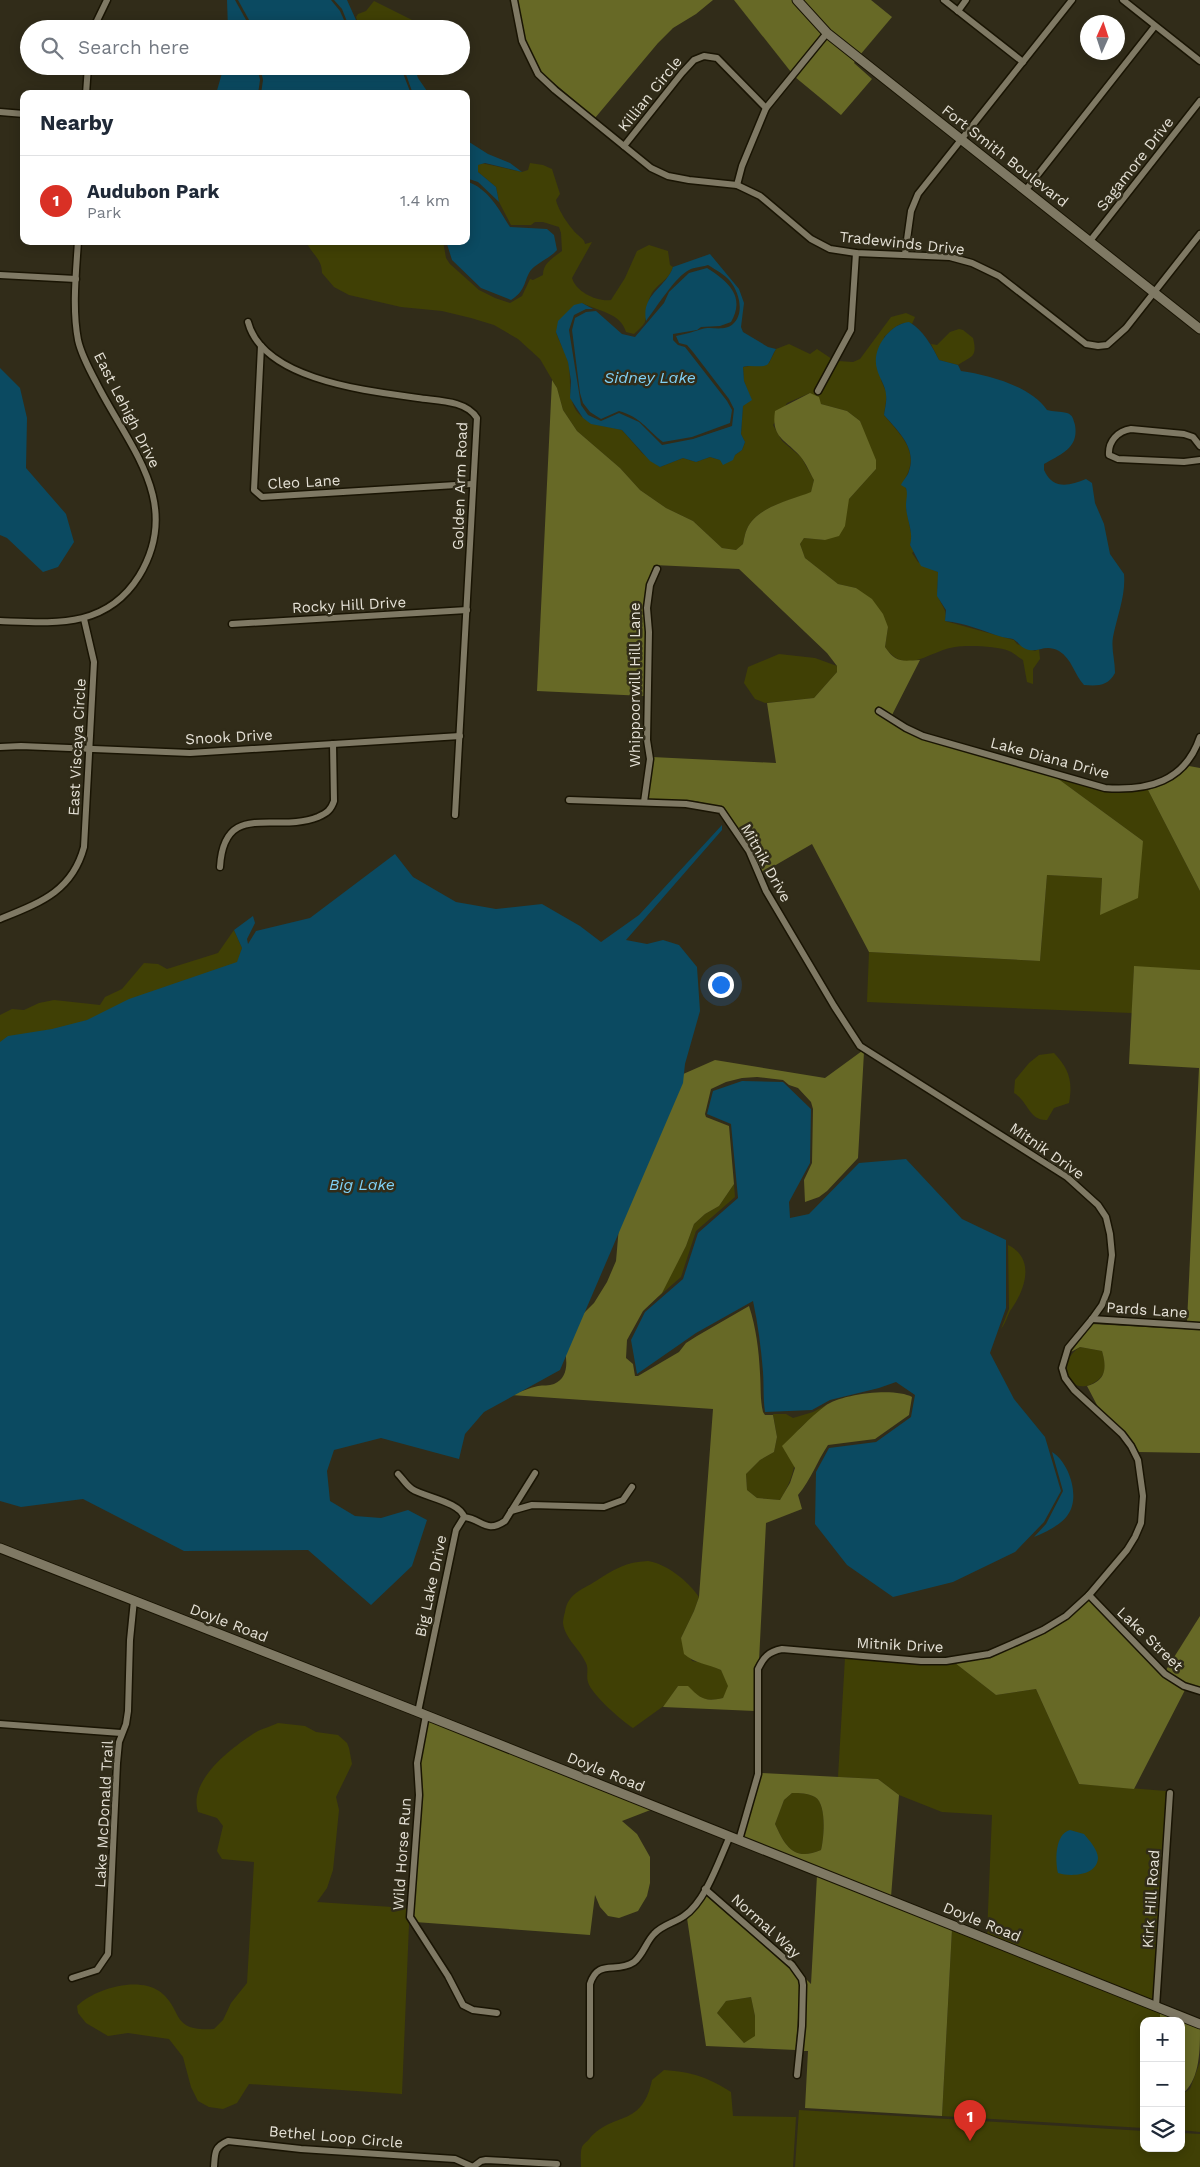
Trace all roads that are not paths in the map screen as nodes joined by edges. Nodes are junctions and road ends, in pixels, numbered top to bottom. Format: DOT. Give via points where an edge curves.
graph roads {
  1 [pos="107,0"];
  2 [pos="514,0"];
  3 [pos="798,0"];
  4 [pos="944,0"];
  5 [pos="966,0"];
  6 [pos="1072,0"];
  7 [pos="1123,0"];
  8 [pos="958,11"];
  9 [pos="97,20"];
  10 [pos="1155,26"];
  11 [pos="827,33"];
  12 [pos="1200,61"];
  13 [pos="1023,62"];
  14 [pos="87,75"];
  15 [pos="86,90"];
  16 [pos="1200,101"];
  17 [pos="766,108"];
  18 [pos="0,112"];
  19 [pos="20,114"];
  20 [pos="962,140"];
  21 [pos="624,146"];
  22 [pos="737,185"];
  23 [pos="1025,191"];
  24 [pos="1200,234"];
  25 [pos="1090,242"];
  26 [pos="78,245"];
  27 [pos="856,253"];
  28 [pos="905,254"];
  29 [pos="0,275"];
  30 [pos="76,279"];
  31 [pos="1153,292"];
  32 [pos="248,322"];
  33 [pos="1200,329"];
  34 [pos="261,346"];
  35 [pos="818,391"];
  36 [pos="1200,446"];
  37 [pos="1200,460"];
  38 [pos="472,484"];
  39 [pos="657,569"];
  40 [pos="467,610"];
  41 [pos="84,619"];
  42 [pos="0,621"];
  43 [pos="232,624"];
  44 [pos="879,711"];
  45 [pos="460,736"];
  46 [pos="1200,737"];
  47 [pos="333,744"];
  48 [pos="0,747"];
  49 [pos="90,749"];
  50 [pos="569,800"];
  51 [pos="644,802"];
  52 [pos="455,815"];
  53 [pos="220,867"];
  54 [pos="0,920"];
  55 [pos="1092,1319"];
  56 [pos="1200,1326"];
  57 [pos="535,1472"];
  58 [pos="398,1474"];
  59 [pos="632,1487"];
  60 [pos="512,1511"];
  61 [pos="464,1517"];
  62 [pos="0,1548"];
  63 [pos="1089,1595"];
  64 [pos="134,1600"];
  65 [pos="1200,1691"];
  66 [pos="422,1713"];
  67 [pos="0,1724"];
  68 [pos="122,1733"];
  69 [pos="1170,1793"];
  70 [pos="730,1836"];
  71 [pos="739,1840"];
  72 [pos="705,1889"];
  73 [pos="72,1978"];
  74 [pos="1156,2007"];
  75 [pos="497,2013"];
  76 [pos="1200,2024"];
  77 [pos="590,2075"];
  78 [pos="797,2075"];
  79 [pos="557,2164"];
  80 [pos="214,2167"];
  81 [pos="473,2167"];
  1 -- 9 [label="street"];
  2 -- 21 [label="street, Tradewinds Drive" via="522,41 538,74"];
  3 -- 11 [label="main road, Fort Smith Boulevard"];
  4 -- 8 [label="street"];
  5 -- 8 [label="street"];
  6 -- 13 [label="street"];
  7 -- 10 [label="street"];
  8 -- 13 [label="street"];
  10 -- 12 [label="street"];
  10 -- 23 [label="street"];
  11 -- 17 [label="street"];
  11 -- 20 [label="main road, Fort Smith Boulevard"];
  13 -- 20 [label="street"];
  14 -- 15 [label="street"];
  16 -- 25 [label="street, Sagamore Drive"];
  17 -- 21 [label="street, Killian Circle" via="717,58 704,56 694,60 682,73"];
  17 -- 22 [label="street"];
  18 -- 19 [label="street"];
  20 -- 23 [label="main road, Fort Smith Boulevard"];
  20 -- 28 [label="street" via="918,194 911,211"];
  21 -- 22 [label="street, Tradewinds Drive" via="651,168 668,176"];
  22 -- 27 [label="street, Tradewinds Drive" via="760,196 811,239 830,249"];
  23 -- 25 [label="main road, Fort Smith Boulevard"];
  24 -- 31 [label="street, Tradewinds Drive"];
  25 -- 31 [label="main road, Fort Smith Boulevard"];
  26 -- 30 [label="street, East Lehigh Drive"];
  27 -- 28 [label="street, Tradewinds Drive"];
  27 -- 35 [label="street" via="850,333"];
  28 -- 31 [label="street, Tradewinds Drive" via="950,257 972,263 999,276 1086,344 1098,346 1107,345 1126,328"];
  29 -- 30 [label="street"];
  30 -- 41 [label="street, East Lehigh Drive" via="78,340 87,366 146,472 157,523 153,547 133,585 119,600"];
  31 -- 33 [label="main road, Fort Smith Boulevard"];
  32 -- 34 [label="street, Golden Arm Road" via="250,331"];
  34 -- 38 [label="street, Golden Arm Road" via="280,362 316,378 348,387 453,403 472,410 477,418"];
  34 -- 38 [label="street, Cleo Lane" via="254,490 262,497"];
  36 -- 37 [label="street" via="1193,437 1184,434 1131,429 1114,438 1108,451 1118,459"];
  38 -- 40 [label="street, Golden Arm Road"];
  39 -- 51 [label="street, Whippoorwill Hill Lane" via="650,585 647,608 647,740 650,759"];
  40 -- 43 [label="street, Rocky Hill Drive"];
  40 -- 45 [label="street, Golden Arm Road"];
  41 -- 42 [label="street, East Lehigh Drive" via="56,623"];
  41 -- 49 [label="street, East Viscaya Circle" via="94,662"];
  44 -- 46 [label="street, Lake Diana Drive" via="922,736 1105,788 1132,789 1161,782 1185,764"];
  45 -- 47 [label="street, Snook Drive"];
  45 -- 52 [label="street, Golden Arm Road"];
  47 -- 49 [label="street, Snook Drive" via="190,753"];
  47 -- 53 [label="street" via="332,808 311,820 291,824 238,826 228,834 221,852"];
  48 -- 49 [label="street, Snook Drive"];
  49 -- 54 [label="street, East Viscaya Circle" via="84,847 80,863 49,897"];
  50 -- 51 [label="street, Mitnik Drive"];
  51 -- 55 [label="street, Mitnik Drive" via="721,810 749,851 766,891 860,1046 1067,1177 1098,1206 1106,1217 1112,1254 1107,1292"];
  55 -- 56 [label="street, Pards Lane"];
  55 -- 63 [label="street, Mitnik Drive" via="1068,1348 1062,1368 1074,1390 1131,1446 1138,1460 1144,1496 1135,1537"];
  57 -- 60 [label="street"];
  58 -- 61 [label="street" via="412,1489 449,1504"];
  59 -- 60 [label="street" via="623,1500 604,1508 532,1505"];
  60 -- 61 [label="street" via="506,1521 493,1527"];
  61 -- 66 [label="street, Big Lake Drive" via="456,1530"];
  62 -- 64 [label="main road, Doyle Road"];
  63 -- 65 [label="street, Lake Street" via="1166,1674 1184,1686"];
  63 -- 71 [label="street, Mitnik Drive" via="1066,1616 1043,1630 989,1654 946,1661 921,1661 782,1649 764,1657 758,1669 758,1774"];
  64 -- 66 [label="main road, Doyle Road"];
  64 -- 68 [label="street, Lake McDonald Trail" via="128,1711"];
  66 -- 70 [label="main road, Doyle Road"];
  66 -- 75 [label="street, Wild Horse Run" via="410,1917 463,2005 473,2010"];
  67 -- 68 [label="street"];
  68 -- 73 [label="street, Lake McDonald Trail" via="117,1763 108,1954 97,1970"];
  69 -- 74 [label="street, Kirk Hill Road"];
  70 -- 71 [label="main road, Doyle Road"];
  70 -- 72 [label="street"];
  71 -- 74 [label="main road, Doyle Road"];
  72 -- 77 [label="street" via="685,1916 654,1933 634,1961 623,1967 598,1969 594,1974 590,1984"];
  72 -- 78 [label="street, Normal Way" via="792,1965 802,1979 803,2010"];
  74 -- 76 [label="main road, Doyle Road"];
  79 -- 81 [label="street, Bethel Loop Circle" via="481,2160"];
  80 -- 81 [label="street, Bethel Loop Circle" via="215,2149 228,2141 455,2159"];
}
